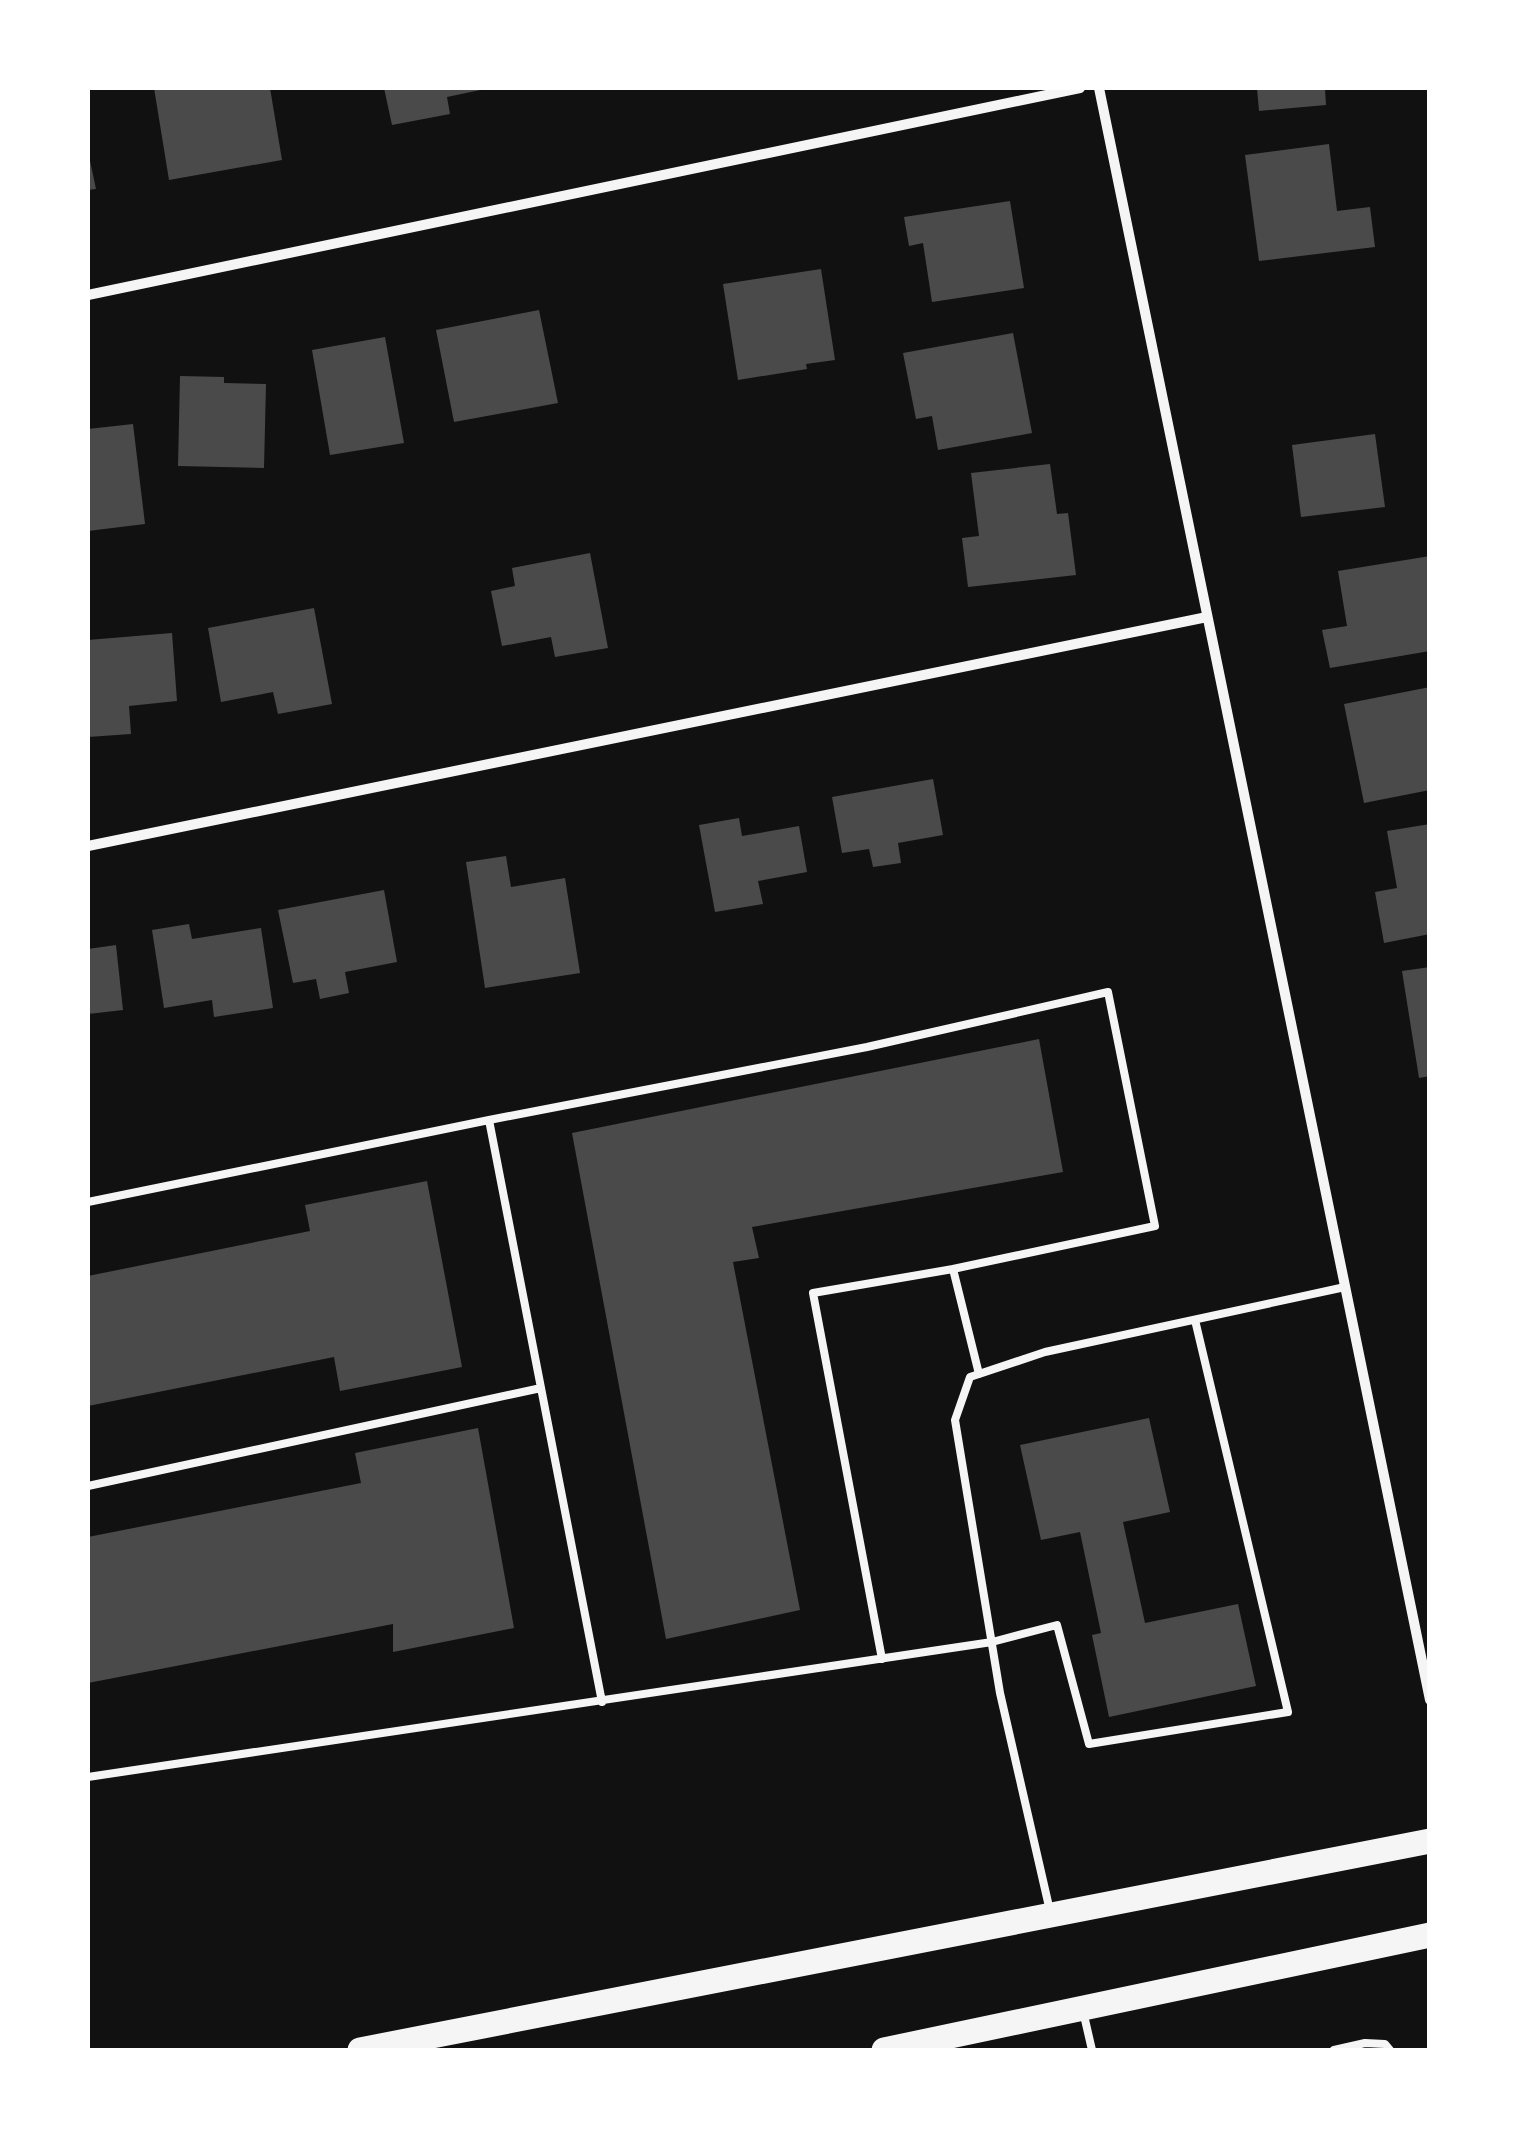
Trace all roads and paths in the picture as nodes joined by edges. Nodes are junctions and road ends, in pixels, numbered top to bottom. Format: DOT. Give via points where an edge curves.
graph roads {
  1 [pos="1080,88"];
  2 [pos="1099,88"];
  3 [pos="88,295"];
  4 [pos="1207,617"];
  5 [pos="88,846"];
  6 [pos="489,1120"];
  7 [pos="88,1202"];
  8 [pos="952,1269"];
  9 [pos="1344,1287"];
  10 [pos="1195,1320"];
  11 [pos="980,1374"];
  12 [pos="541,1388"];
  13 [pos="88,1486"];
  14 [pos="992,1642"];
  15 [pos="882,1658"];
  16 [pos="1430,1700"];
  17 [pos="602,1702"];
  18 [pos="88,1777"];
  19 [pos="1430,1841"];
  20 [pos="1051,1915"];
  21 [pos="1430,1935"];
  22 [pos="1082,2008"];
  23 [pos="360,2050"];
  24 [pos="884,2050"];
  25 [pos="1092,2050"];
  26 [pos="1334,2050"];
  27 [pos="1390,2050"];
  1 -- 3 [label="street"];
  2 -- 4 [label="street"];
  4 -- 5 [label="street"];
  4 -- 9 [label="street"];
  6 -- 7 [label="lane"];
  6 -- 8 [label="lane" via="1108,992 1154,1226"];
  6 -- 12 [label="lane"];
  8 -- 11 [label="lane"];
  8 -- 15 [label="lane" via="813,1293"];
  9 -- 10 [label="lane"];
  9 -- 16 [label="street"];
  10 -- 11 [label="lane" via="1045,1352"];
  10 -- 14 [label="lane" via="1288,1712 1089,1744 1058,1626"];
  11 -- 14 [label="lane" via="970,1377 955,1420"];
  12 -- 13 [label="lane"];
  12 -- 17 [label="lane"];
  14 -- 15 [label="lane"];
  14 -- 20 [label="lane"];
  15 -- 17 [label="lane"];
  17 -- 18 [label="lane"];
  19 -- 20 [label="main road"];
  20 -- 23 [label="main road"];
  21 -- 22 [label="main road"];
  22 -- 24 [label="main road"];
  22 -- 25 [label="lane"];
  26 -- 27 [label="lane" via="1384,2044"];
}
